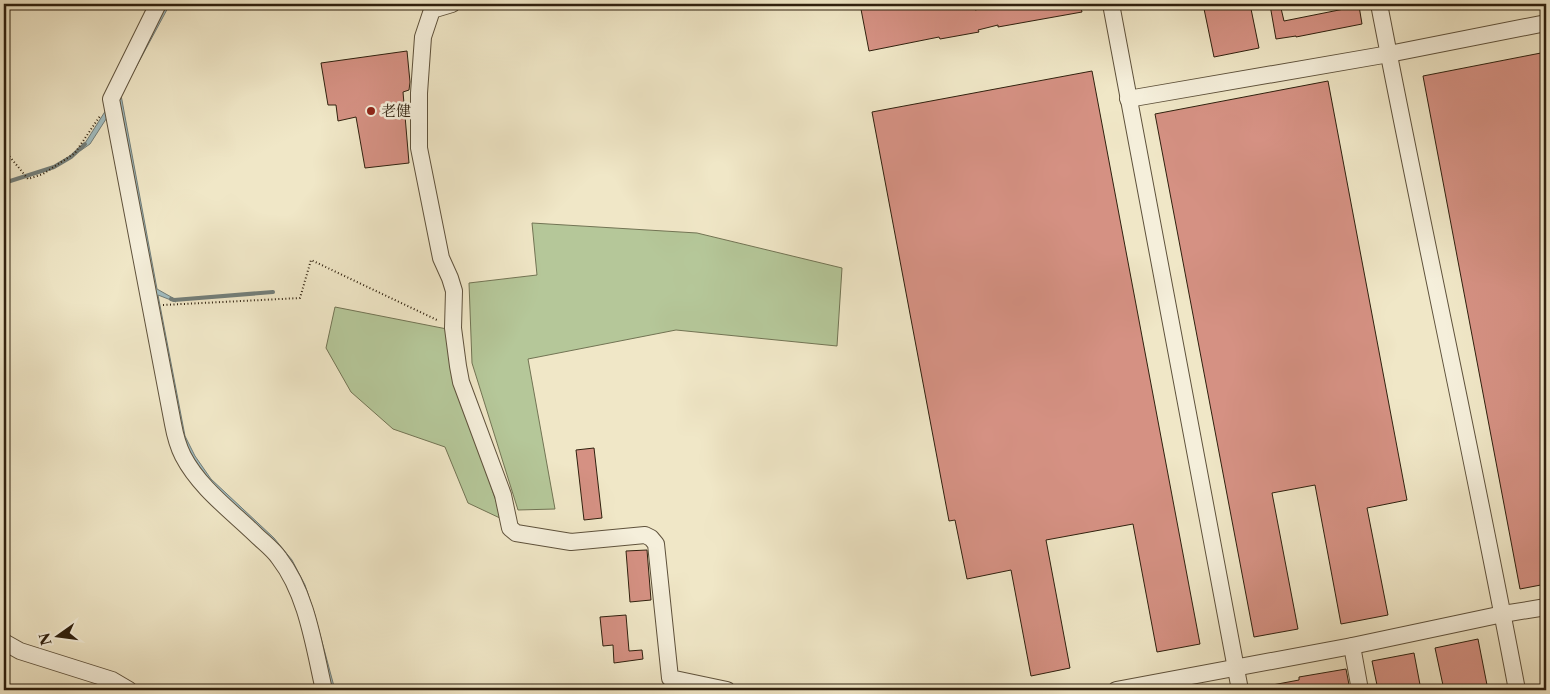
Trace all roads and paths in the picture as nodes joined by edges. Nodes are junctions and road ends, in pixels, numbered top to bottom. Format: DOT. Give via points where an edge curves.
graph roads {
  1 [pos="158,4"];
  2 [pos="452,4"];
  3 [pos="1111,4"];
  4 [pos="1379,4"];
  5 [pos="1546,23"];
  6 [pos="1389,54"];
  7 [pos="111,99"];
  8 [pos="1128,99"];
  9 [pos="4,152"];
  10 [pos="151,306"];
  11 [pos="453,328"];
  12 [pos="1546,607"];
  13 [pos="1502,614"];
  14 [pos="4,642"];
  15 [pos="1352,646"];
  16 [pos="1235,668"];
  17 [pos="129,690"];
  18 [pos="324,690"];
  19 [pos="727,690"];
  20 [pos="1116,690"];
  21 [pos="1240,690"];
  22 [pos="1360,690"];
  23 [pos="1517,690"];
  1 -- 7 [label="street"];
  2 -- 11 [label="street" via="432,10 423,37 419,138 440,258 454,291"];
  3 -- 8 [label="street"];
  4 -- 6 [label="street"];
  5 -- 6 [label="street"];
  6 -- 8 [label="street"];
  6 -- 13 [label="street"];
  7 -- 9 [label="path" via="75,152 43,174 28,178"];
  7 -- 10 [label="street"];
  8 -- 16 [label="street"];
  10 -- 11 [label="path" via="300,298 311,260"];
  10 -- 18 [label="street" via="182,455 207,489 278,556 289,572 306,616"];
  11 -- 19 [label="street" via="461,382 503,495 510,528 516,533 571,542 645,535 651,538 656,544 670,678"];
  12 -- 13 [label="street"];
  13 -- 15 [label="street"];
  13 -- 23 [label="street"];
  14 -- 17 [label="street" via="112,680"];
  15 -- 16 [label="street"];
  15 -- 22 [label="street"];
  16 -- 20 [label="street"];
  16 -- 21 [label="street"];
}
